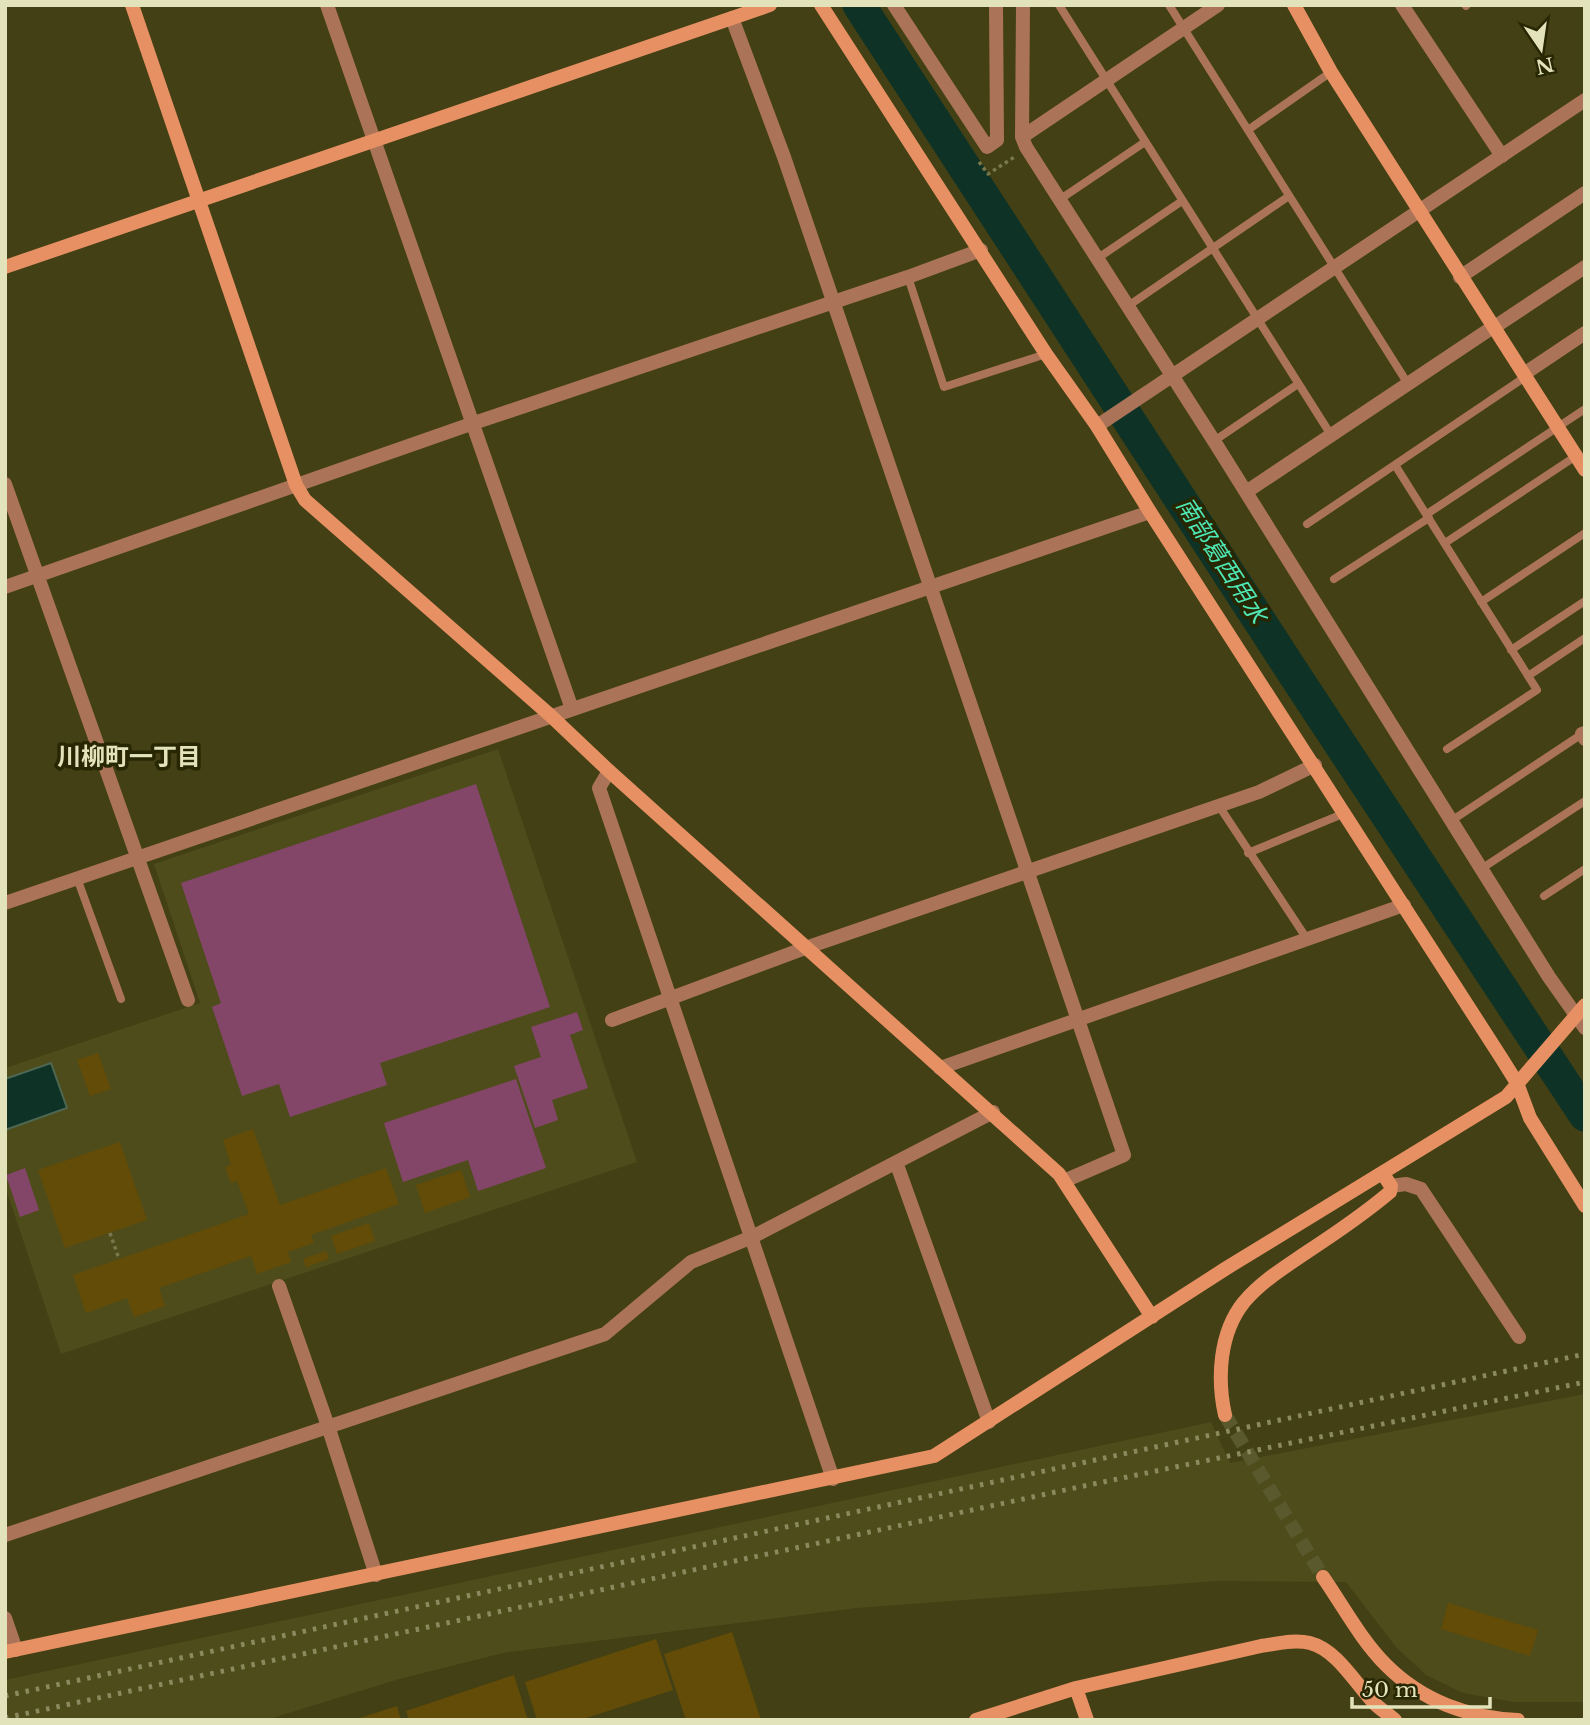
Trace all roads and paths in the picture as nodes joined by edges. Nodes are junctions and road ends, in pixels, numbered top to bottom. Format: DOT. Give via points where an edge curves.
graph roads {
  1 [pos="132,5"];
  2 [pos="327,5"];
  3 [pos="770,5"];
  4 [pos="821,5"];
  5 [pos="894,5"];
  6 [pos="996,5"];
  7 [pos="1023,5"];
  8 [pos="1059,5"];
  9 [pos="1169,5"];
  10 [pos="1218,5"];
  11 [pos="1294,5"];
  12 [pos="1402,5"];
  13 [pos="732,18"];
  14 [pos="1184,29"];
  15 [pos="1331,72"];
  16 [pos="1107,81"];
  17 [pos="1585,100"];
  18 [pos="1248,130"];
  19 [pos="1023,136"];
  20 [pos="375,139"];
  21 [pos="1145,142"];
  22 [pos="1502,156"];
  23 [pos="1585,193"];
  24 [pos="1289,196"];
  25 [pos="198,200"];
  26 [pos="1059,200"];
  27 [pos="1182,201"];
  28 [pos="1420,209"];
  29 [pos="1212,248"];
  30 [pos="981,250"];
  31 [pos="1098,258"];
  32 [pos="5,267"];
  33 [pos="1585,267"];
  34 [pos="1334,268"];
  35 [pos="908,277"];
  36 [pos="1460,277"];
  37 [pos="833,302"];
  38 [pos="1128,306"];
  39 [pos="1257,319"];
  40 [pos="1493,328"];
  41 [pos="1585,333"];
  42 [pos="1046,354"];
  43 [pos="1172,376"];
  44 [pos="1524,376"];
  45 [pos="1298,384"];
  46 [pos="1408,384"];
  47 [pos="1585,409"];
  48 [pos="1101,423"];
  49 [pos="471,424"];
  50 [pos="1557,427"];
  51 [pos="1331,435"];
  52 [pos="1214,441"];
  53 [pos="1581,461"];
  54 [pos="1395,465"];
  55 [pos="5,484"];
  56 [pos="296,485"];
  57 [pos="1246,492"];
  58 [pos="1150,512"];
  59 [pos="1428,516"];
  60 [pos="1307,524"];
  61 [pos="1585,533"];
  62 [pos="1445,543"];
  63 [pos="37,576"];
  64 [pos="1334,579"];
  65 [pos="5,587"];
  66 [pos="930,588"];
  67 [pos="1585,601"];
  68 [pos="1481,602"];
  69 [pos="1585,638"];
  70 [pos="1511,650"];
  71 [pos="1528,676"];
  72 [pos="572,709"];
  73 [pos="551,716"];
  74 [pos="1584,735"];
  75 [pos="1447,749"];
  76 [pos="1315,765"];
  77 [pos="609,771"];
  78 [pos="1585,801"];
  79 [pos="1219,806"];
  80 [pos="1345,813"];
  81 [pos="1457,817"];
  82 [pos="1248,853"];
  83 [pos="140,857"];
  84 [pos="1481,869"];
  85 [pos="1585,869"];
  86 [pos="1028,873"];
  87 [pos="78,878"];
  88 [pos="1544,896"];
  89 [pos="5,903"];
  90 [pos="1404,905"];
  91 [pos="1307,939"];
  92 [pos="808,947"];
  93 [pos="671,996"];
  94 [pos="121,999"];
  95 [pos="188,1000"];
  96 [pos="1582,1016"];
  97 [pos="612,1020"];
  98 [pos="1078,1020"];
  99 [pos="940,1068"];
  100 [pos="1521,1079"];
  101 [pos="993,1112"];
  102 [pos="896,1163"];
  103 [pos="1383,1174"];
  104 [pos="1064,1181"];
  105 [pos="1391,1186"];
  106 [pos="1585,1206"];
  107 [pos="110,1233"];
  108 [pos="752,1237"];
  109 [pos="119,1259"];
  110 [pos="279,1286"];
  111 [pos="1152,1317"];
  112 [pos="1519,1338"];
  113 [pos="1225,1415"];
  114 [pos="989,1422"];
  115 [pos="328,1426"];
  116 [pos="833,1479"];
  117 [pos="5,1535"];
  118 [pos="376,1576"];
  119 [pos="1323,1577"];
  120 [pos="5,1618"];
  121 [pos="10,1651"];
  122 [pos="1076,1688"];
  123 [pos="976,1720"];
  124 [pos="1087,1720"];
  125 [pos="1395,1720"];
  126 [pos="1518,1720"];
  1 -- 25 [label="street"];
  2 -- 20 [label="street"];
  3 -- 13 [label="street"];
  4 -- 30 [label="street"];
  5 -- 6 [label="street" via="987,147 998,141"];
  7 -- 19 [label="street"];
  8 -- 16 [label="lane"];
  9 -- 14 [label="lane"];
  10 -- 14 [label="street"];
  11 -- 15 [label="street"];
  12 -- 22 [label="street"];
  13 -- 20 [label="street"];
  13 -- 37 [label="street"];
  14 -- 16 [label="street"];
  14 -- 18 [label="lane"];
  15 -- 18 [label="lane"];
  15 -- 28 [label="street"];
  16 -- 19 [label="street"];
  16 -- 21 [label="lane"];
  17 -- 22 [label="street"];
  18 -- 24 [label="lane"];
  19 -- 26 [label="street"];
  20 -- 25 [label="street"];
  20 -- 49 [label="street"];
  21 -- 26 [label="lane"];
  21 -- 27 [label="lane"];
  22 -- 28 [label="street"];
  23 -- 36 [label="street"];
  24 -- 29 [label="lane"];
  24 -- 34 [label="lane"];
  25 -- 32 [label="street"];
  25 -- 56 [label="street"];
  26 -- 31 [label="street"];
  27 -- 29 [label="lane"];
  27 -- 31 [label="lane"];
  28 -- 34 [label="street"];
  28 -- 36 [label="street"];
  29 -- 38 [label="lane"];
  29 -- 39 [label="lane"];
  30 -- 35 [label="street"];
  30 -- 42 [label="street"];
  31 -- 38 [label="street"];
  33 -- 40 [label="street"];
  34 -- 39 [label="street"];
  34 -- 46 [label="lane"];
  35 -- 37 [label="street"];
  35 -- 42 [label="lane" via="944,387"];
  36 -- 40 [label="street"];
  37 -- 49 [label="street"];
  37 -- 66 [label="street"];
  38 -- 43 [label="street"];
  39 -- 43 [label="street"];
  39 -- 45 [label="lane"];
  40 -- 44 [label="street"];
  40 -- 46 [label="street"];
  41 -- 44 [label="street"];
  42 -- 48 [label="street"];
  43 -- 48 [label="street"];
  43 -- 52 [label="street"];
  44 -- 50 [label="street"];
  44 -- 54 [label="lane"];
  45 -- 51 [label="lane"];
  45 -- 52 [label="lane"];
  46 -- 51 [label="street"];
  47 -- 50 [label="lane"];
  48 -- 58 [label="street"];
  49 -- 56 [label="street"];
  49 -- 72 [label="street"];
  50 -- 53 [label="street"];
  50 -- 59 [label="lane"];
  51 -- 57 [label="street"];
  52 -- 57 [label="street"];
  53 -- 62 [label="lane"];
  54 -- 59 [label="lane"];
  54 -- 60 [label="lane"];
  55 -- 63 [label="street"];
  56 -- 63 [label="street"];
  56 -- 73 [label="street" via="305,500"];
  57 -- 84 [label="street"];
  58 -- 66 [label="street"];
  58 -- 76 [label="street"];
  59 -- 62 [label="lane"];
  59 -- 64 [label="lane"];
  61 -- 68 [label="lane"];
  62 -- 68 [label="lane"];
  63 -- 65 [label="street"];
  63 -- 83 [label="street"];
  66 -- 72 [label="street"];
  66 -- 86 [label="street"];
  67 -- 70 [label="lane"];
  68 -- 70 [label="lane"];
  69 -- 71 [label="lane"];
  70 -- 71 [label="lane"];
  71 -- 75 [label="lane" via="1537,690"];
  72 -- 73 [label="street"];
  73 -- 77 [label="street"];
  73 -- 83 [label="street"];
  74 -- 81 [label="lane"];
  76 -- 79 [label="street"];
  76 -- 80 [label="street"];
  77 -- 92 [label="street"];
  77 -- 93 [label="street" via="599,788"];
  78 -- 84 [label="lane"];
  79 -- 82 [label="lane"];
  79 -- 86 [label="street"];
  80 -- 82 [label="lane"];
  80 -- 90 [label="street"];
  82 -- 91 [label="lane"];
  83 -- 87 [label="street"];
  83 -- 95 [label="street"];
  84 -- 96 [label="street" via="1549,976"];
  85 -- 88 [label="lane"];
  86 -- 92 [label="street"];
  86 -- 98 [label="street"];
  87 -- 89 [label="street"];
  87 -- 94 [label="lane"];
  90 -- 91 [label="street"];
  90 -- 100 [label="street"];
  91 -- 98 [label="street"];
  92 -- 93 [label="street"];
  92 -- 99 [label="street"];
  93 -- 97 [label="street"];
  93 -- 108 [label="street"];
  96 -- 100 [label="street"];
  98 -- 99 [label="street"];
  98 -- 104 [label="street" via="1124,1155"];
  99 -- 101 [label="street"];
  100 -- 103 [label="street" via="1493,1106"];
  100 -- 106 [label="street" via="1530,1118"];
  101 -- 102 [label="street"];
  101 -- 104 [label="street"];
  102 -- 108 [label="street"];
  102 -- 114 [label="street"];
  103 -- 105 [label="street"];
  103 -- 111 [label="street"];
  104 -- 111 [label="street"];
  105 -- 112 [label="street" via="1421,1189"];
  105 -- 113 [label="street" via="1391,1192 1368,1211 1265,1280 1242,1304 1230,1329 1219,1376"];
  107 -- 109 [label="path"];
  108 -- 115 [label="street" via="691,1262 606,1334"];
  108 -- 116 [label="street"];
  110 -- 115 [label="street"];
  111 -- 114 [label="street"];
  114 -- 116 [label="street" via="934,1456"];
  115 -- 117 [label="street"];
  115 -- 118 [label="street"];
  116 -- 118 [label="street"];
  118 -- 121 [label="street"];
  119 -- 126 [label="street" via="1386,1665 1413,1686 1465,1713"];
  120 -- 121 [label="street"];
  122 -- 123 [label="street"];
  122 -- 124 [label="street"];
  122 -- 125 [label="street" via="1261,1646 1308,1643 1330,1654"];
}
